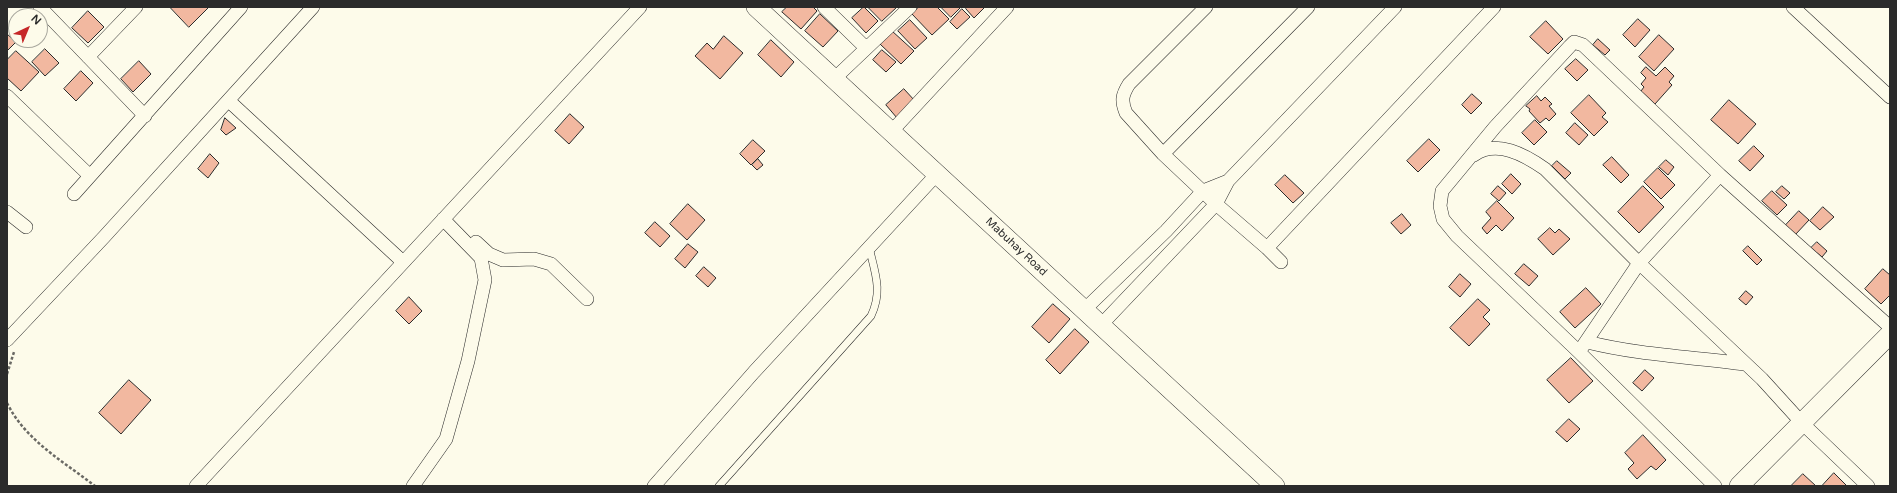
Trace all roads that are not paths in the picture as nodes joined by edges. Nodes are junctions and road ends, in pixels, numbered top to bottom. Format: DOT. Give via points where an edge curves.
graph roads {
  1 [pos="40,7"];
  2 [pos="136,7"];
  3 [pos="241,7"];
  4 [pos="313,7"];
  5 [pos="640,7"];
  6 [pos="756,7"];
  7 [pos="824,7"];
  8 [pos="910,7"];
  9 [pos="1007,7"];
  10 [pos="1206,7"];
  11 [pos="1308,7"];
  12 [pos="1395,7"];
  13 [pos="1793,7"];
  14 [pos="1488,9"];
  15 [pos="866,48"];
  16 [pos="88,57"];
  17 [pos="834,79"];
  18 [pos="7,96"];
  19 [pos="1890,98"];
  20 [pos="229,101"];
  21 [pos="145,116"];
  22 [pos="890,132"];
  23 [pos="1163,154"];
  24 [pos="1468,160"];
  25 [pos="937,174"];
  26 [pos="1720,175"];
  27 [pos="90,176"];
  28 [pos="1228,181"];
  29 [pos="1203,191"];
  30 [pos="74,194"];
  31 [pos="1216,204"];
  32 [pos="7,212"];
  33 [pos="445,217"];
  34 [pos="26,227"];
  35 [pos="1166,231"];
  36 [pos="1179,243"];
  37 [pos="869,247"];
  38 [pos="1267,248"];
  39 [pos="403,262"];
  40 [pos="1282,262"];
  41 [pos="1639,263"];
  42 [pos="586,299"];
  43 [pos="1084,310"];
  44 [pos="1101,325"];
  45 [pos="1890,328"];
  46 [pos="1890,334"];
  47 [pos="10,338"];
  48 [pos="1583,347"];
  49 [pos="1745,364"];
  50 [pos="1802,423"];
  51 [pos="196,486"];
  52 [pos="413,486"];
  53 [pos="654,486"];
  54 [pos="719,486"];
  55 [pos="1275,486"];
  56 [pos="1715,486"];
  57 [pos="1739,486"];
  58 [pos="1868,486"];
  1 -- 16 [label="street"];
  2 -- 16 [label="street"];
  3 -- 21 [label="street"];
  4 -- 20 [label="street"];
  5 -- 33 [label="street"];
  6 -- 17 [label="street, Mabuhay Road"];
  7 -- 15 [label="street"];
  8 -- 15 [label="street"];
  9 -- 22 [label="street"];
  10 -- 23 [label="street" via="1129,84 1122,98 1126,113"];
  11 -- 23 [label="street"];
  12 -- 28 [label="street"];
  13 -- 19 [label="street"];
  14 -- 38 [label="street"];
  15 -- 17 [label="street"];
  16 -- 21 [label="street"];
  17 -- 22 [label="street, Mabuhay Road"];
  18 -- 27 [label="street"];
  20 -- 39 [label="street"];
  20 -- 47 [label="street"];
  21 -- 27 [label="street"];
  22 -- 25 [label="street, Mabuhay Road"];
  23 -- 29 [label="street"];
  24 -- 26 [label="street" via="1494,127 1574,42 1583,45"];
  24 -- 41 [label="street" via="1480,151 1497,148 1531,160 1545,169"];
  24 -- 48 [label="street" via="1442,191 1440,206 1443,219 1458,236"];
  25 -- 37 [label="street"];
  25 -- 43 [label="street, Mabuhay Road"];
  26 -- 41 [label="street"];
  26 -- 45 [label="street"];
  27 -- 30 [label="street"];
  28 -- 29 [label="street"];
  28 -- 31 [label="street"];
  29 -- 31 [label="street"];
  29 -- 35 [label="street"];
  31 -- 36 [label="street"];
  31 -- 38 [label="street"];
  32 -- 34 [label="street"];
  33 -- 39 [label="street"];
  33 -- 42 [label="street" via="490,254 503,260 534,259 551,264"];
  33 -- 52 [label="street" via="481,258 485,280 468,361 446,439"];
  35 -- 36 [label="street"];
  35 -- 43 [label="street"];
  36 -- 44 [label="street"];
  37 -- 53 [label="street"];
  37 -- 54 [label="lane" via="878,283 876,306 871,316"];
  38 -- 40 [label="street"];
  39 -- 51 [label="street"];
  41 -- 48 [label="street"];
  41 -- 49 [label="street"];
  43 -- 44 [label="street, Mabuhay Road"];
  44 -- 55 [label="street, Mabuhay Road"];
  46 -- 50 [label="street"];
  48 -- 49 [label="street"];
  48 -- 56 [label="street"];
  49 -- 50 [label="street"];
  50 -- 57 [label="street"];
  50 -- 58 [label="street"];
}
